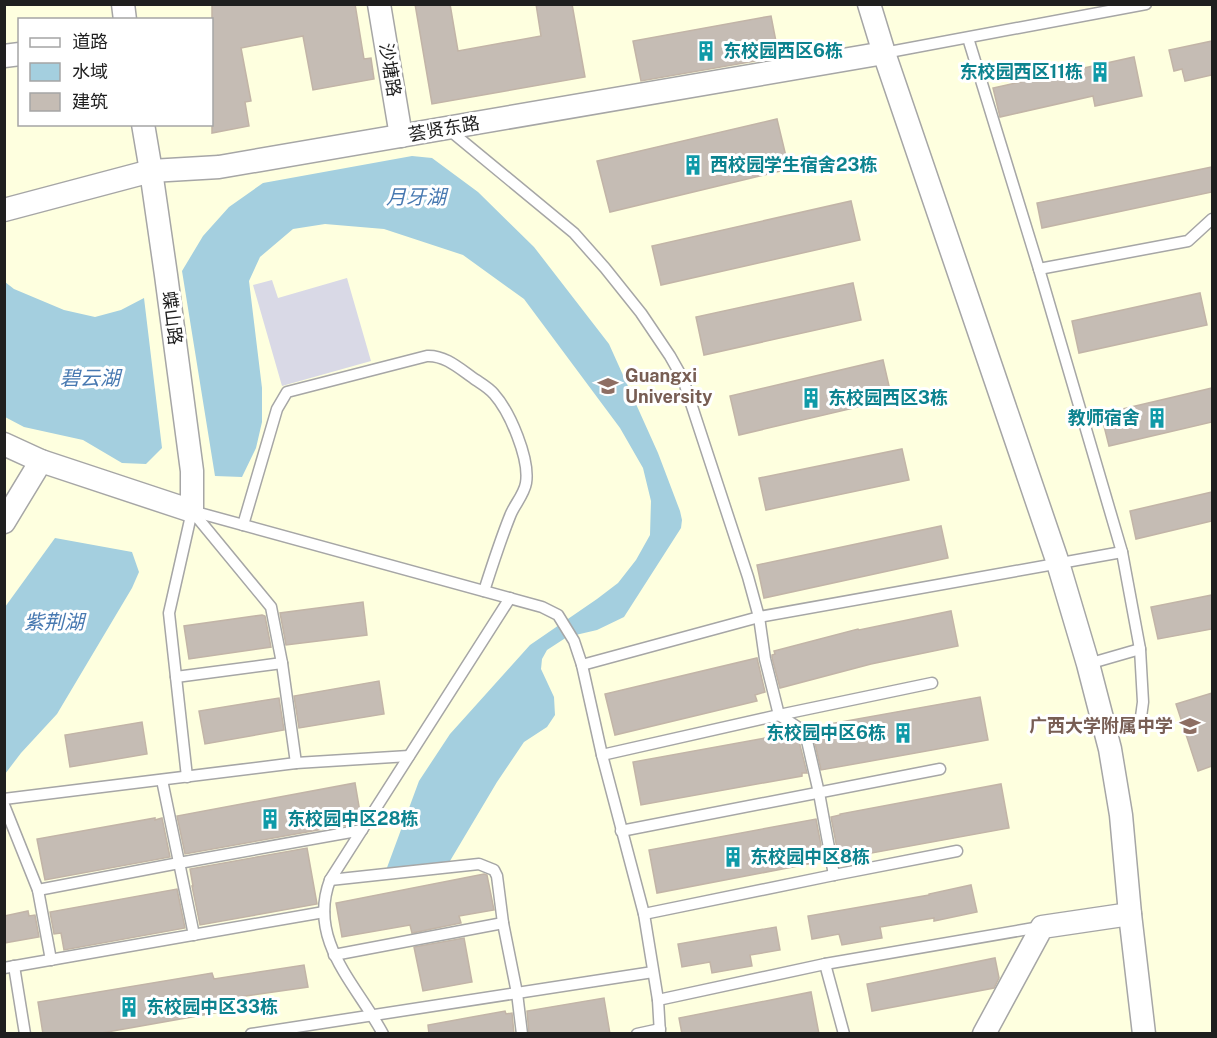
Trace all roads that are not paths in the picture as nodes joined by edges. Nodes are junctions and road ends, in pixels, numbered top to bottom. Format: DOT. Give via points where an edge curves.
graph roads {
  1 [pos="379,4"];
  2 [pos="869,4"];
  3 [pos="1146,4"];
  4 [pos="968,38"];
  5 [pos="884,52"];
  6 [pos="143,126"];
  7 [pos="448,128"];
  8 [pos="401,136"];
  9 [pos="151,171"];
  10 [pos="4,210"];
  11 [pos="1212,219"];
  12 [pos="1039,269"];
  13 [pos="4,444"];
  14 [pos="41,461"];
  15 [pos="192,512"];
  16 [pos="4,522"];
  17 [pos="243,525"];
  18 [pos="1122,552"];
  19 [pos="1058,563"];
  20 [pos="484,591"];
  21 [pos="510,598"];
  22 [pos="759,617"];
  23 [pos="1140,649"];
  24 [pos="282,663"];
  25 [pos="582,664"];
  26 [pos="1088,664"];
  27 [pos="176,677"];
  28 [pos="932,683"];
  29 [pos="779,715"];
  30 [pos="1141,717"];
  31 [pos="602,755"];
  32 [pos="409,756"];
  33 [pos="296,762"];
  34 [pos="940,769"];
  35 [pos="187,777"];
  36 [pos="162,780"];
  37 [pos="819,794"];
  38 [pos="4,798"];
  39 [pos="4,805"];
  40 [pos="362,830"];
  41 [pos="621,831"];
  42 [pos="957,851"];
  43 [pos="179,863"];
  44 [pos="834,875"];
  45 [pos="330,880"];
  46 [pos="38,890"];
  47 [pos="324,912"];
  48 [pos="644,914"];
  49 [pos="1130,914"];
  50 [pos="502,923"];
  51 [pos="1042,927"];
  52 [pos="194,935"];
  53 [pos="334,955"];
  54 [pos="51,960"];
  55 [pos="825,964"];
  56 [pos="9,967"];
  57 [pos="653,972"];
  58 [pos="517,993"];
  59 [pos="658,1000"];
  60 [pos="373,1015"];
  61 [pos="660,1031"];
  62 [pos="25,1034"];
  63 [pos="251,1034"];
  64 [pos="384,1034"];
  65 [pos="522,1034"];
  66 [pos="637,1034"];
  67 [pos="844,1034"];
  68 [pos="984,1034"];
  69 [pos="1144,1034"];
  1 -- 8 [label="street, 沙塘路"];
  2 -- 5 [label="street"];
  3 -- 4 [label="lane"];
  4 -- 5 [label="lane"];
  4 -- 12 [label="lane"];
  5 -- 7 [label="street, 荟贤东路"];
  5 -- 19 [label="street"];
  6 -- 9 [label="street, 蝶山路"];
  7 -- 8 [label="street, 荟贤东路"];
  7 -- 22 [label="lane" via="574,233 641,313 670,356 683,379"];
  8 -- 9 [label="street, 荟贤东路" via="219,167"];
  9 -- 10 [label="street, 荟贤东路"];
  9 -- 15 [label="street, 蝶山路" via="192,471"];
  11 -- 12 [label="lane" via="1188,241"];
  12 -- 18 [label="lane"];
  13 -- 14 [label="street"];
  14 -- 15 [label="street"];
  14 -- 16 [label="street"];
  15 -- 17 [label="lane"];
  15 -- 24 [label="lane" via="271,607"];
  15 -- 27 [label="lane" via="169,613"];
  17 -- 20 [label="lane"];
  17 -- 20 [label="lane" via="277,409 287,392 435,355 493,393 519,437 523,454 525,489 511,514"];
  18 -- 19 [label="lane"];
  18 -- 23 [label="lane"];
  19 -- 22 [label="lane"];
  19 -- 26 [label="street"];
  20 -- 21 [label="lane"];
  21 -- 25 [label="lane" via="558,615"];
  21 -- 32 [label="lane"];
  22 -- 25 [label="lane"];
  22 -- 29 [label="lane"];
  23 -- 26 [label="lane"];
  23 -- 30 [label="lane"];
  24 -- 27 [label="lane"];
  24 -- 33 [label="lane"];
  25 -- 31 [label="lane"];
  26 -- 49 [label="street" via="1112,760"];
  27 -- 35 [label="lane"];
  28 -- 29 [label="lane"];
  29 -- 31 [label="lane"];
  29 -- 37 [label="lane" via="805,732"];
  31 -- 41 [label="lane"];
  32 -- 33 [label="lane"];
  32 -- 40 [label="lane"];
  33 -- 35 [label="lane"];
  34 -- 37 [label="lane"];
  35 -- 36 [label="lane"];
  36 -- 38 [label="lane"];
  36 -- 43 [label="lane"];
  37 -- 41 [label="lane"];
  37 -- 44 [label="lane"];
  39 -- 46 [label="lane"];
  40 -- 43 [label="lane"];
  40 -- 45 [label="lane"];
  41 -- 48 [label="lane"];
  42 -- 44 [label="lane"];
  43 -- 46 [label="lane"];
  43 -- 52 [label="lane"];
  44 -- 48 [label="lane"];
  45 -- 47 [label="lane"];
  45 -- 50 [label="lane" via="479,864 494,870 497,876"];
  46 -- 54 [label="lane"];
  47 -- 52 [label="lane"];
  47 -- 53 [label="lane"];
  48 -- 57 [label="lane"];
  49 -- 51 [label="street"];
  49 -- 69 [label="street"];
  50 -- 53 [label="lane"];
  50 -- 58 [label="lane"];
  51 -- 55 [label="lane"];
  51 -- 68 [label="street"];
  52 -- 54 [label="lane"];
  53 -- 60 [label="lane"];
  54 -- 56 [label="lane"];
  55 -- 59 [label="lane"];
  55 -- 67 [label="lane"];
  56 -- 62 [label="lane"];
  57 -- 58 [label="lane"];
  57 -- 59 [label="lane"];
  58 -- 60 [label="lane"];
  58 -- 65 [label="lane"];
  59 -- 61 [label="lane"];
  60 -- 63 [label="lane"];
  60 -- 64 [label="lane"];
  61 -- 66 [label="lane"];
}
